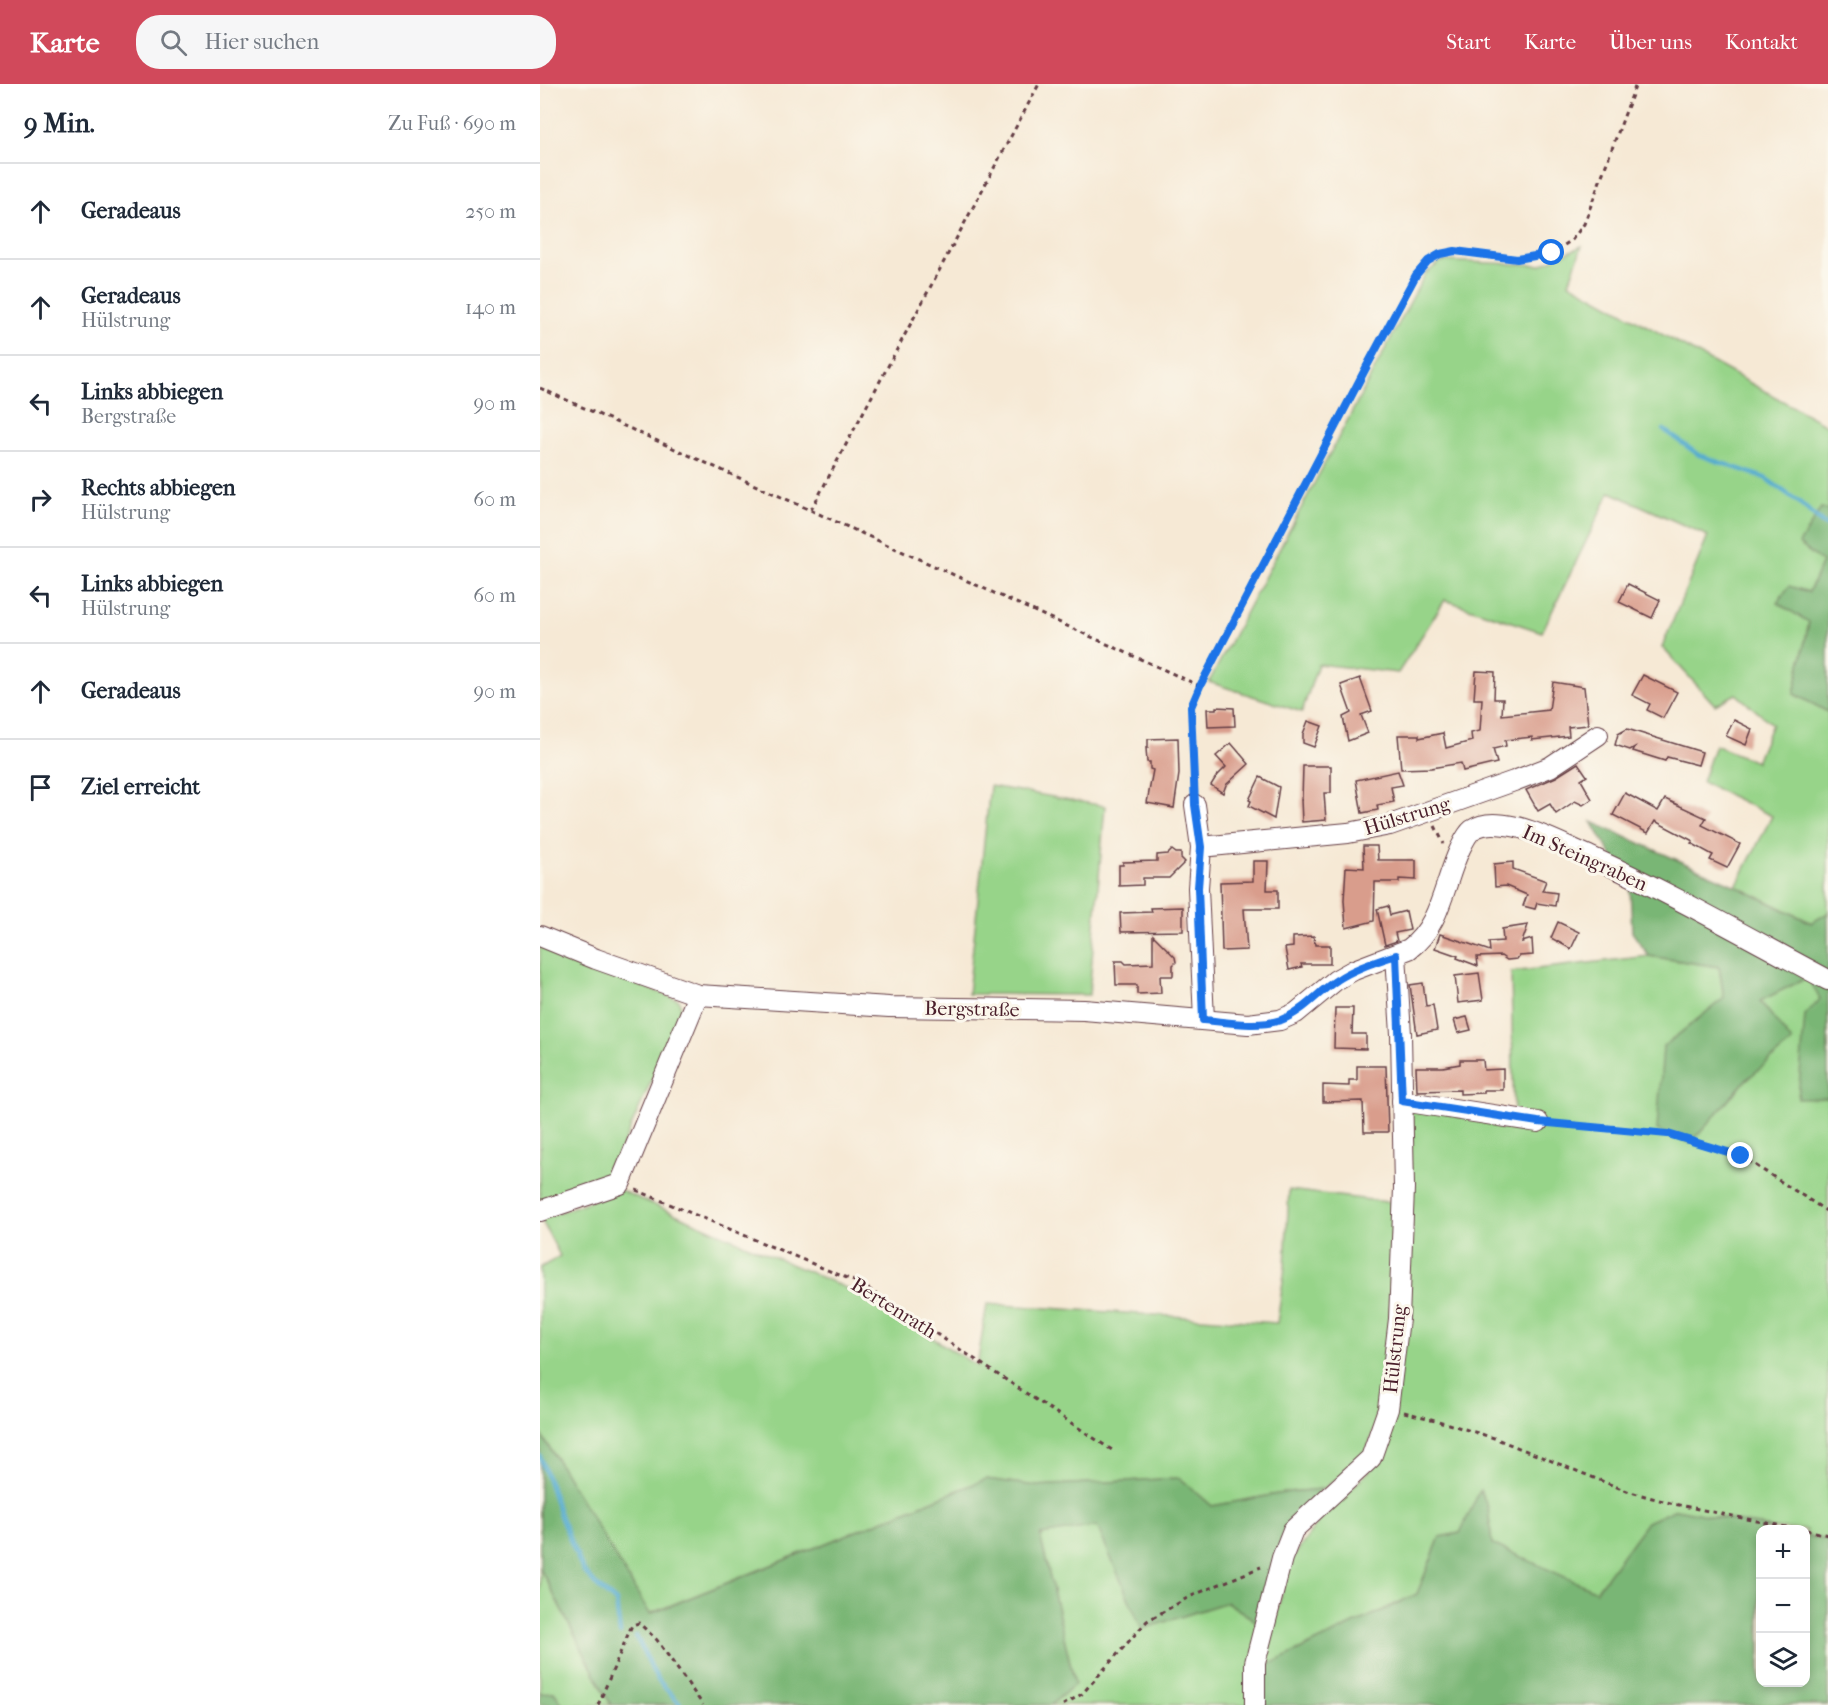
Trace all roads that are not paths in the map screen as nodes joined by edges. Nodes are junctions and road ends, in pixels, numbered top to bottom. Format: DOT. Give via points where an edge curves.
graph roads {
  1 [pos="1598,735"];
  2 [pos="1195,805"];
  3 [pos="1201,847"];
  4 [pos="540,936"];
  5 [pos="1396,955"];
  6 [pos="1828,980"];
  7 [pos="698,995"];
  8 [pos="1203,1020"];
  9 [pos="1402,1101"];
  10 [pos="1538,1122"];
  11 [pos="540,1211"];
  12 [pos="1255,1705"];
  1 -- 3 [label="street, Hülstrung" via="1550,767 1390,825 1348,833"];
  2 -- 3 [label="street"];
  3 -- 8 [label="street" via="1198,888"];
  4 -- 7 [label="street, Bergstraße"];
  5 -- 6 [label="street, Im Steingraben" via="1417,944 1427,931 1464,841 1472,831 1498,824 1534,832 1632,876"];
  5 -- 8 [label="street, Bergstraße" via="1336,980 1296,1013 1280,1020 1248,1024"];
  5 -- 9 [label="street, Hülstrung"];
  7 -- 8 [label="street, Bergstraße" via="889,1007 1083,1010"];
  7 -- 11 [label="street" via="621,1184"];
  9 -- 10 [label="street"];
  9 -- 12 [label="street, Hülstrung" via="1404,1188 1399,1319 1388,1409 1371,1458 1293,1530 1255,1663"];
}
